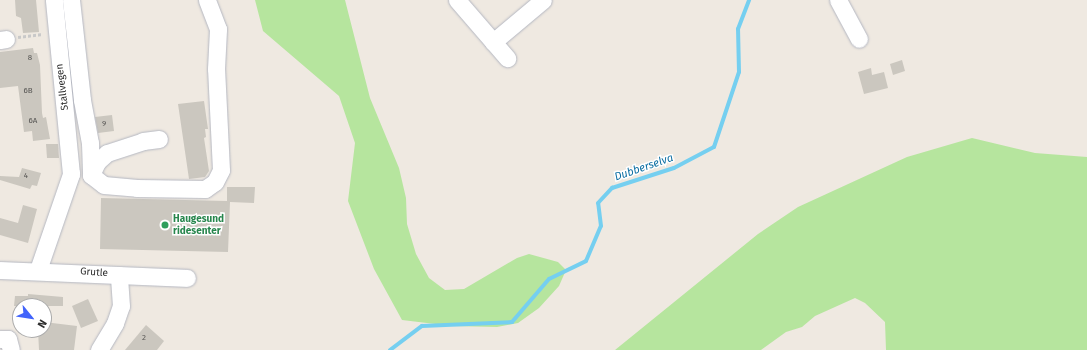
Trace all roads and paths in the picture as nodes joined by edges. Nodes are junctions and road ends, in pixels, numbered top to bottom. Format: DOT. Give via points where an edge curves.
graph roads {
  1 [pos="54,0"];
  2 [pos="71,0"];
  3 [pos="207,0"];
  4 [pos="457,0"];
  5 [pos="543,0"];
  6 [pos="838,0"];
  7 [pos="57,32"];
  8 [pos="859,39"];
  9 [pos="3,40"];
  10 [pos="493,42"];
  11 [pos="506,58"];
  12 [pos="159,139"];
  13 [pos="71,174"];
  14 [pos="91,175"];
  15 [pos="0,270"];
  16 [pos="38,270"];
  17 [pos="119,275"];
  18 [pos="188,278"];
  19 [pos="0,339"];
  20 [pos="12,350"];
  21 [pos="99,350"];
  1 -- 7 [label="street, Stallvegen"];
  2 -- 14 [label="street" via="82,100 90,142"];
  3 -- 14 [label="street" via="218,29 216,69 221,170 214,182 205,189 137,188 104,185"];
  4 -- 10 [label="street"];
  5 -- 10 [label="street"];
  6 -- 8 [label="street"];
  7 -- 9 [label="path"];
  7 -- 13 [label="street, Stallvegen"];
  10 -- 11 [label="street"];
  12 -- 14 [label="street" via="143,141 107,153"];
  13 -- 14 [label="street"];
  13 -- 16 [label="street, Stallvegen"];
  15 -- 16 [label="street, Grutle"];
  16 -- 17 [label="street, Grutle"];
  17 -- 18 [label="street, Grutle"];
  17 -- 21 [label="street" via="121,306 115,324"];
  19 -- 20 [label="street" via="8,339"];
}
